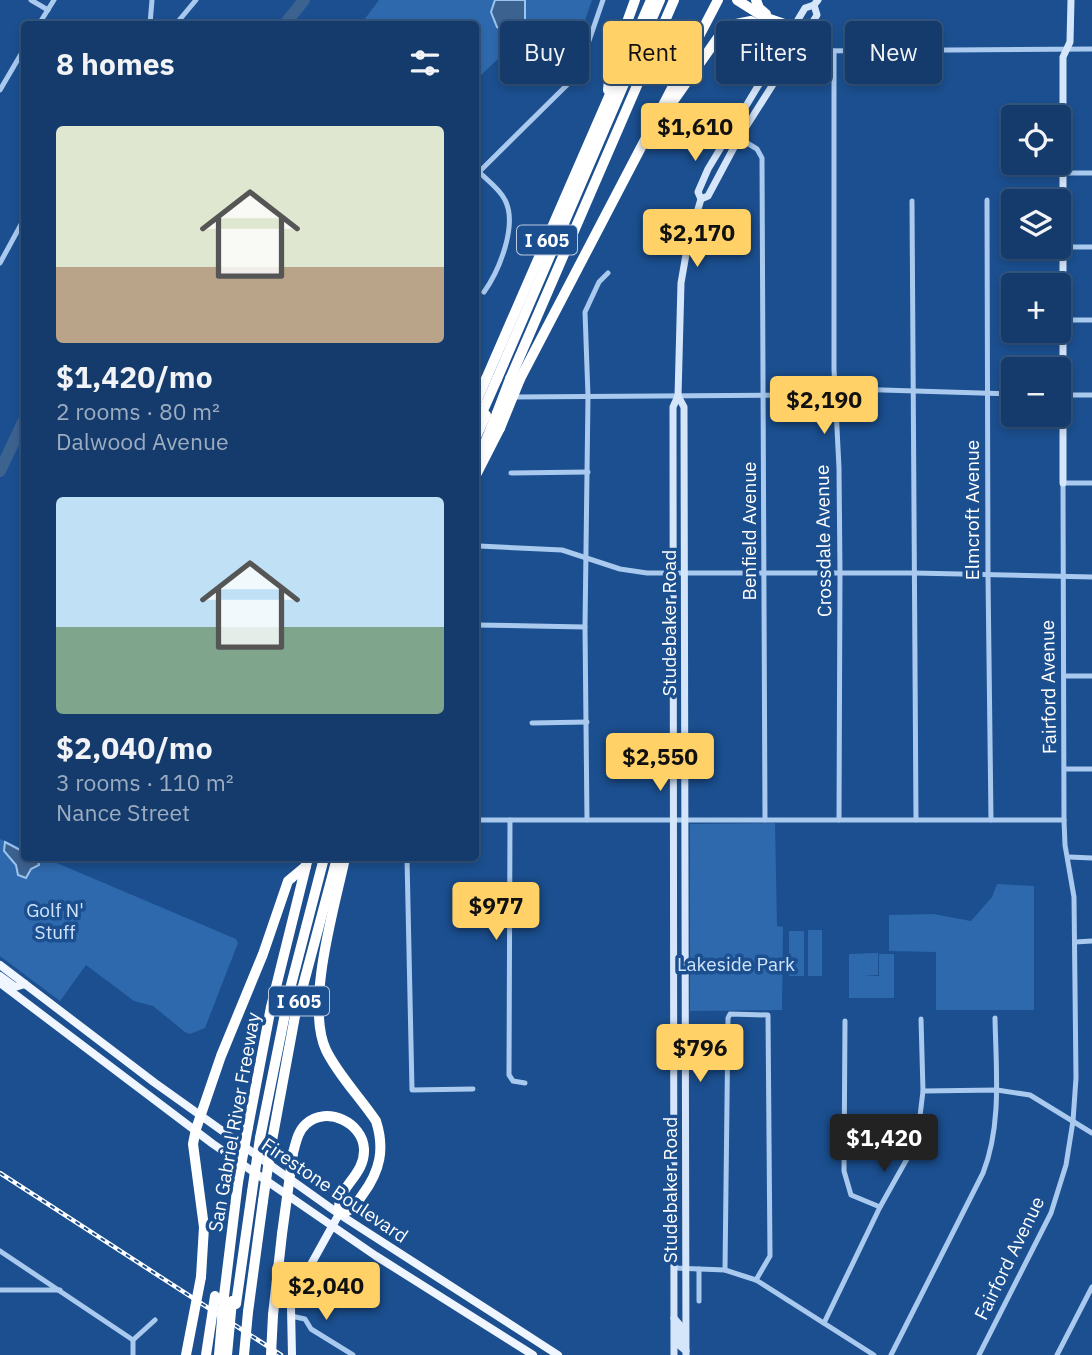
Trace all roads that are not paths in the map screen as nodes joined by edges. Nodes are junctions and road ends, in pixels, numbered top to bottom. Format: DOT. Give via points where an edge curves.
graph roads {
  1 [pos="31,0"];
  2 [pos="54,0"];
  3 [pos="152,0"];
  4 [pos="197,0"];
  5 [pos="603,0"];
  6 [pos="635,0"];
  7 [pos="651,0"];
  8 [pos="660,0"];
  9 [pos="674,0"];
  10 [pos="718,0"];
  11 [pos="737,0"];
  12 [pos="756,0"];
  13 [pos="1071,0"];
  14 [pos="816,3"];
  15 [pos="48,10"];
  16 [pos="772,18"];
  17 [pos="41,21"];
  18 [pos="150,21"];
  19 [pos="179,21"];
  20 [pos="779,21"];
  21 [pos="797,21"];
  22 [pos="813,21"];
  23 [pos="716,40"];
  24 [pos="1066,49"];
  25 [pos="1092,49"];
  26 [pos="834,51"];
  27 [pos="21,54"];
  28 [pos="759,84"];
  29 [pos="773,84"];
  30 [pos="0,90"];
  31 [pos="607,101"];
  32 [pos="1063,105"];
  33 [pos="729,132"];
  34 [pos="739,138"];
  35 [pos="637,154"];
  36 [pos="479,172"];
  37 [pos="1071,173"];
  38 [pos="1092,173"];
  39 [pos="479,174"];
  40 [pos="701,199"];
  41 [pos="987,200"];
  42 [pos="912,201"];
  43 [pos="21,224"];
  44 [pos="1071,247"];
  45 [pos="1092,247"];
  46 [pos="0,263"];
  47 [pos="608,273"];
  48 [pos="484,292"];
  49 [pos="1071,320"];
  50 [pos="1092,320"];
  51 [pos="503,379"];
  52 [pos="912,390"];
  53 [pos="836,391"];
  54 [pos="987,393"];
  55 [pos="1001,394"];
  56 [pos="763,395"];
  57 [pos="1071,395"];
  58 [pos="1092,395"];
  59 [pos="588,396"];
  60 [pos="678,396"];
  61 [pos="479,397"];
  62 [pos="479,399"];
  63 [pos="492,413"];
  64 [pos="479,420"];
  65 [pos="1062,427"];
  66 [pos="479,432"];
  67 [pos="479,455"];
  68 [pos="479,469"];
  69 [pos="588,471"];
  70 [pos="511,473"];
  71 [pos="1063,483"];
  72 [pos="1092,483"];
  73 [pos="479,546"];
  74 [pos="588,559"];
  75 [pos="840,572"];
  76 [pos="674,573"];
  77 [pos="685,573"];
  78 [pos="765,573"];
  79 [pos="914,573"];
  80 [pos="988,576"];
  81 [pos="1062,577"];
  82 [pos="1092,577"];
  83 [pos="479,625"];
  84 [pos="585,626"];
  85 [pos="1065,676"];
  86 [pos="1092,676"];
  87 [pos="587,722"];
  88 [pos="532,723"];
  89 [pos="1065,769"];
  90 [pos="1092,769"];
  91 [pos="479,820"];
  92 [pos="510,820"];
  93 [pos="586,820"];
  94 [pos="674,820"];
  95 [pos="685,820"];
  96 [pos="765,820"];
  97 [pos="1064,820"];
  98 [pos="839,821"];
  99 [pos="916,821"];
  100 [pos="991,821"];
  101 [pos="1069,858"];
  102 [pos="1092,858"];
  103 [pos="320,861"];
  104 [pos="336,861"];
  105 [pos="344,861"];
  106 [pos="407,861"];
  107 [pos="307,862"];
  108 [pos="1092,941"];
  109 [pos="1075,942"];
  110 [pos="0,965"];
  111 [pos="0,976"];
  112 [pos="0,984"];
  113 [pos="25,984"];
  114 [pos="995,1018"];
  115 [pos="921,1019"];
  116 [pos="845,1021"];
  117 [pos="525,1083"];
  118 [pos="474,1089"];
  119 [pos="997,1090"];
  120 [pos="923,1091"];
  121 [pos="200,1114"];
  122 [pos="1073,1121"];
  123 [pos="196,1129"];
  124 [pos="255,1133"];
  125 [pos="1092,1133"];
  126 [pos="246,1187"];
  127 [pos="880,1207"];
  128 [pos="339,1214"];
  129 [pos="331,1226"];
  130 [pos="0,1251"];
  131 [pos="674,1268"];
  132 [pos="685,1268"];
  133 [pos="699,1269"];
  134 [pos="725,1270"];
  135 [pos="756,1280"];
  136 [pos="1092,1287"];
  137 [pos="674,1288"];
  138 [pos="0,1290"];
  139 [pos="60,1290"];
  140 [pos="227,1299"];
  141 [pos="699,1301"];
  142 [pos="494,1312"];
  143 [pos="291,1316"];
  144 [pos="674,1318"];
  145 [pos="155,1320"];
  146 [pos="686,1322"];
  147 [pos="824,1323"];
  148 [pos="485,1324"];
  149 [pos="133,1340"];
  150 [pos="686,1353"];
  151 [pos="553,1354"];
  152 [pos="133,1355"];
  153 [pos="186,1355"];
  154 [pos="206,1355"];
  155 [pos="219,1355"];
  156 [pos="229,1355"];
  157 [pos="244,1355"];
  158 [pos="271,1355"];
  159 [pos="292,1355"];
  160 [pos="353,1355"];
  161 [pos="533,1355"];
  162 [pos="674,1355"];
  163 [pos="874,1355"];
  164 [pos="891,1355"];
  165 [pos="979,1355"];
  166 [pos="1057,1355"];
  1 -- 15 [label="street"];
  2 -- 15 [label="street"];
  3 -- 18 [label="street"];
  4 -- 19 [label="street"];
  5 -- 36 [label="street" via="574,78"];
  6 -- 31 [label="highway" via="610,69"];
  7 -- 31 [label="highway, I 605"];
  8 -- 51 [label="highway"];
  9 -- 51 [label="highway, I 605"];
  10 -- 35 [label="highway"];
  11 -- 16 [label="highway"];
  12 -- 16 [label="highway"];
  13 -- 24 [label="main road, Fairford Avenue"];
  14 -- 21 [label="main road, Studebaker Road" via="805,8"];
  14 -- 22 [label="main road, Studebaker Road"];
  15 -- 17 [label="street"];
  16 -- 20 [label="highway"];
  23 -- 35 [label="highway"];
  24 -- 25 [label="street"];
  24 -- 26 [label="street"];
  24 -- 32 [label="main road, Fairford Avenue"];
  26 -- 53 [label="street, Crossdale Avenue"];
  27 -- 30 [label="street"];
  28 -- 33 [label="main road, Studebaker Road"];
  29 -- 34 [label="main road, Studebaker Road"];
  31 -- 51 [label="highway, I 605"];
  33 -- 34 [label="street, Benfield Avenue"];
  33 -- 40 [label="main road, Studebaker Road" via="699,188"];
  34 -- 40 [label="main road, Studebaker Road" via="708,196"];
  34 -- 56 [label="street, Benfield Avenue" via="757,149 762,158"];
  35 -- 51 [label="highway"];
  37 -- 38 [label="street"];
  39 -- 48 [label="street" via="505,198 508,209 507,243 495,278"];
  40 -- 60 [label="main road, Studebaker Road" via="681,283"];
  41 -- 54 [label="street, Elmcroft Avenue"];
  42 -- 52 [label="street"];
  43 -- 46 [label="street"];
  44 -- 45 [label="street"];
  47 -- 59 [label="street" via="585,312"];
  49 -- 50 [label="street"];
  51 -- 61 [label="highway, I 605, bridge"];
  51 -- 63 [label="highway, I 605, bridge"];
  51 -- 64 [label="highway, bridge"];
  51 -- 68 [label="highway, bridge" via="500,428"];
  52 -- 53 [label="street"];
  52 -- 54 [label="street"];
  52 -- 79 [label="street"];
  53 -- 56 [label="street"];
  53 -- 75 [label="street, Crossdale Avenue"];
  54 -- 55 [label="street"];
  54 -- 80 [label="street, Elmcroft Avenue"];
  56 -- 60 [label="street"];
  56 -- 78 [label="street, Benfield Avenue"];
  57 -- 58 [label="street"];
  59 -- 60 [label="street"];
  59 -- 62 [label="street"];
  59 -- 69 [label="street"];
  60 -- 76 [label="main road, Studebaker Road" via="673,407"];
  60 -- 77 [label="main road, Studebaker Road" via="684,407"];
  63 -- 66 [label="highway"];
  63 -- 67 [label="highway, I 605"];
  65 -- 71 [label="main road, Fairford Avenue"];
  69 -- 70 [label="street"];
  69 -- 74 [label="street"];
  71 -- 72 [label="street"];
  71 -- 81 [label="street, Fairford Avenue"];
  73 -- 74 [label="street" via="562,550"];
  74 -- 76 [label="street" via="620,569"];
  74 -- 84 [label="street"];
  75 -- 78 [label="street"];
  75 -- 79 [label="street"];
  75 -- 98 [label="street, Crossdale Avenue"];
  76 -- 77 [label="street"];
  76 -- 94 [label="main road, Studebaker Road"];
  77 -- 78 [label="street"];
  77 -- 95 [label="main road, Studebaker Road"];
  78 -- 96 [label="street, Benfield Avenue"];
  79 -- 80 [label="street"];
  79 -- 99 [label="street"];
  80 -- 81 [label="street"];
  80 -- 100 [label="street, Elmcroft Avenue"];
  81 -- 82 [label="street"];
  81 -- 85 [label="street, Fairford Avenue"];
  83 -- 84 [label="street"];
  84 -- 87 [label="street"];
  85 -- 86 [label="street"];
  85 -- 89 [label="street, Fairford Avenue"];
  87 -- 88 [label="street"];
  87 -- 93 [label="street"];
  89 -- 90 [label="street"];
  89 -- 97 [label="street, Fairford Avenue"];
  91 -- 92 [label="street"];
  92 -- 93 [label="street"];
  92 -- 117 [label="street" via="509,1063 510,1079"];
  93 -- 94 [label="street"];
  94 -- 95 [label="street"];
  94 -- 131 [label="main road, Studebaker Road"];
  95 -- 96 [label="street"];
  95 -- 132 [label="main road, Studebaker Road"];
  96 -- 98 [label="street"];
  97 -- 100 [label="street"];
  97 -- 101 [label="street, Fairford Avenue"];
  98 -- 99 [label="street"];
  99 -- 100 [label="street"];
  101 -- 102 [label="street"];
  101 -- 109 [label="street, Fairford Avenue"];
  103 -- 124 [label="highway" via="281,1009"];
  104 -- 157 [label="highway, I 605, bridge" via="295,1016 271,1146"];
  105 -- 128 [label="highway" via="328,936 318,1017 327,1051 376,1121 382,1148 371,1183 352,1211"];
  106 -- 118 [label="street" via="412,1090"];
  107 -- 121 [label="highway" via="288,881"];
  107 -- 124 [label="highway, San Gabriel River Freeway / I 605" via="271,1007"];
  108 -- 109 [label="street"];
  109 -- 122 [label="street, Fairford Avenue"];
  110 -- 113 [label="main road, Firestone Boulevard"];
  111 -- 113 [label="main road" via="15,987"];
  112 -- 123 [label="main road, Firestone Boulevard"];
  113 -- 121 [label="main road, Firestone Boulevard"];
  114 -- 119 [label="street"];
  115 -- 120 [label="street"];
  116 -- 127 [label="street" via="844,1171 851,1195"];
  119 -- 120 [label="street"];
  119 -- 122 [label="street" via="1030,1095"];
  119 -- 164 [label="street" via="991,1152"];
  120 -- 127 [label="street" via="917,1140"];
  121 -- 123 [label="highway"];
  121 -- 128 [label="main road, Firestone Boulevard"];
  122 -- 125 [label="street"];
  122 -- 165 [label="street, Fairford Avenue" via="1051,1213"];
  123 -- 129 [label="main road, Firestone Boulevard"];
  123 -- 153 [label="highway, bridge" via="193,1144 204,1227 201,1277"];
  124 -- 126 [label="highway, San Gabriel River Freeway / I 605, bridge"];
  124 -- 126 [label="highway, bridge"];
  126 -- 140 [label="highway"];
  126 -- 140 [label="highway, San Gabriel River Freeway / I 605" via="228,1272"];
  127 -- 147 [label="street"];
  128 -- 129 [label="main road"];
  128 -- 142 [label="main road, Firestone Boulevard"];
  128 -- 158 [label="highway, bridge" via="340,1199 363,1164 364,1146 349,1122 332,1116 314,1118 301,1130 293,1153"];
  129 -- 143 [label="main road" via="294,1295"];
  129 -- 148 [label="main road, Firestone Boulevard"];
  130 -- 139 [label="street"];
  131 -- 132 [label="street"];
  131 -- 137 [label="main road, Studebaker Road"];
  132 -- 133 [label="street"];
  132 -- 146 [label="main road, Studebaker Road"];
  133 -- 134 [label="street"];
  133 -- 141 [label="street, Studebaker Road"];
  134 -- 135 [label="street"];
  134 -- 135 [label="street" via="728,1018 730,1014 768,1015 770,1256"];
  135 -- 147 [label="street"];
  136 -- 166 [label="street"];
  137 -- 144 [label="main road, Studebaker Road"];
  137 -- 146 [label="main road" via="682,1293"];
  138 -- 139 [label="street"];
  139 -- 149 [label="street"];
  140 -- 154 [label="highway, bridge"];
  140 -- 155 [label="highway, bridge"];
  140 -- 156 [label="highway, bridge"];
  142 -- 148 [label="main road"];
  142 -- 151 [label="main road, Firestone Boulevard"];
  143 -- 159 [label="main road"];
  143 -- 160 [label="street" via="304,1319"];
  144 -- 150 [label="main road"];
  144 -- 162 [label="main road, Studebaker Road"];
  145 -- 149 [label="street"];
  146 -- 150 [label="main road, Studebaker Road"];
  147 -- 163 [label="street"];
  148 -- 161 [label="main road, Firestone Boulevard"];
  149 -- 152 [label="street"];
}
